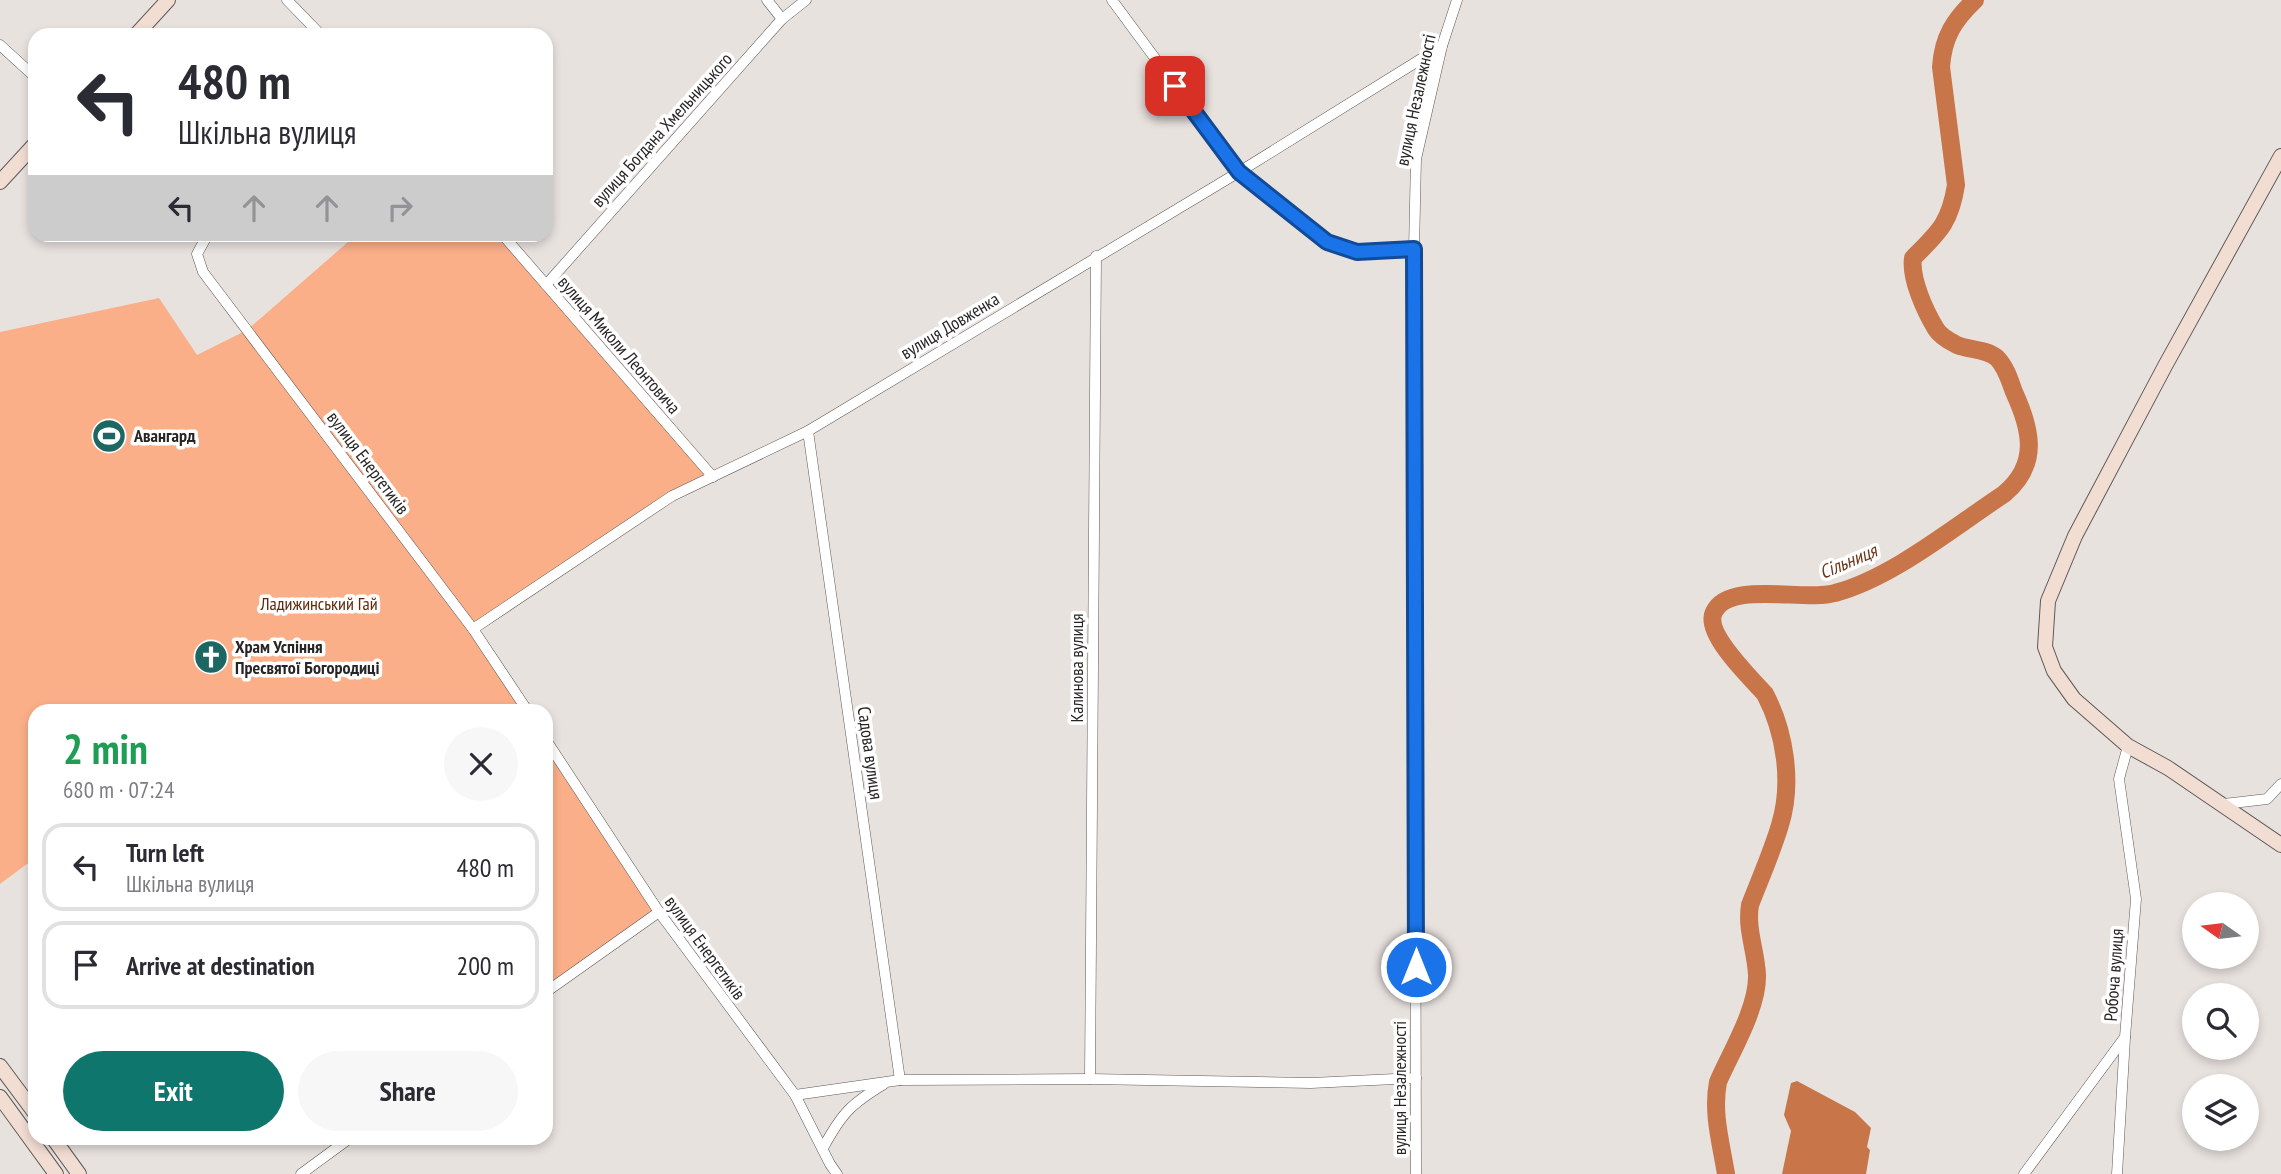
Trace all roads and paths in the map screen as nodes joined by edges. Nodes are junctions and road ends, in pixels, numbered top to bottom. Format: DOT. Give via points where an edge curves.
graph roads {
  1 [pos="168,0"];
  2 [pos="287,0"];
  3 [pos="767,0"];
  4 [pos="806,0"];
  5 [pos="1111,0"];
  6 [pos="1457,0"];
  7 [pos="782,19"];
  8 [pos="142,28"];
  9 [pos="314,28"];
  10 [pos="0,45"];
  11 [pos="1442,46"];
  12 [pos="28,71"];
  13 [pos="28,152"];
  14 [pos="2281,156"];
  15 [pos="1239,172"];
  16 [pos="0,182"];
  17 [pos="204,242"];
  18 [pos="509,242"];
  19 [pos="1414,249"];
  20 [pos="1096,256"];
  21 [pos="546,285"];
  22 [pos="808,431"];
  23 [pos="713,477"];
  24 [pos="473,629"];
  25 [pos="523,704"];
  26 [pos="2128,746"];
  27 [pos="553,751"];
  28 [pos="2281,784"];
  29 [pos="2224,804"];
  30 [pos="2281,845"];
  31 [pos="659,912"];
  32 [pos="553,987"];
  33 [pos="2125,1037"];
  34 [pos="0,1066"];
  35 [pos="1416,1078"];
  36 [pos="1090,1079"];
  37 [pos="900,1080"];
  38 [pos="888,1081"];
  39 [pos="795,1095"];
  40 [pos="0,1097"];
  41 [pos="28,1104"];
  42 [pos="28,1136"];
  43 [pos="35,1145"];
  44 [pos="58,1145"];
  45 [pos="340,1145"];
  46 [pos="823,1148"];
  47 [pos="56,1174"];
  48 [pos="79,1174"];
  49 [pos="301,1174"];
  50 [pos="838,1174"];
  51 [pos="1416,1174"];
  52 [pos="2024,1174"];
  53 [pos="2117,1174"];
  1 -- 8 [label="street"];
  2 -- 9 [label="street"];
  3 -- 7 [label="street"];
  4 -- 7 [label="street, вулиця Богдана Хмельницького"];
  5 -- 15 [label="street"];
  6 -- 11 [label="street, вулиця Незалежності"];
  7 -- 21 [label="street, вулиця Богдана Хмельницького"];
  10 -- 12 [label="street"];
  11 -- 15 [label="street, вулиця Довженка"];
  11 -- 19 [label="street, вулиця Незалежності" via="1416,159"];
  13 -- 16 [label="street"];
  14 -- 26 [label="street" via="2081,524 2048,601 2045,647 2054,671 2074,699"];
  15 -- 19 [label="street" via="1327,242 1357,252"];
  15 -- 20 [label="street, вулиця Довженка"];
  17 -- 24 [label="street, вулиця Енергетиків" via="197,254 204,272"];
  18 -- 21 [label="street, вулиця Миколи Леонтовича"];
  19 -- 35 [label="street, вулиця Незалежності"];
  20 -- 22 [label="street, вулиця Довженка"];
  20 -- 36 [label="street, Калинова вулиця"];
  21 -- 23 [label="street, вулиця Миколи Леонтовича"];
  22 -- 23 [label="street, вулиця Довженка"];
  22 -- 37 [label="street, Садова вулиця"];
  23 -- 24 [label="street, вулиця Довженка" via="672,496"];
  24 -- 25 [label="street, вулиця Енергетиків"];
  26 -- 29 [label="street"];
  26 -- 33 [label="street, Робоча вулиця" via="2119,779 2136,899"];
  27 -- 31 [label="street, вулиця Енергетиків"];
  28 -- 29 [label="street" via="2267,799"];
  29 -- 30 [label="street"];
  31 -- 32 [label="street"];
  31 -- 39 [label="street, вулиця Енергетиків"];
  33 -- 52 [label="street, Робоча вулиця"];
  33 -- 53 [label="street"];
  34 -- 41 [label="street"];
  35 -- 36 [label="street" via="1311,1083"];
  35 -- 51 [label="street, вулиця Незалежності"];
  36 -- 37 [label="street"];
  37 -- 38 [label="street"];
  38 -- 39 [label="street"];
  38 -- 46 [label="street" via="854,1102"];
  39 -- 46 [label="street, вулиця Енергетиків"];
  40 -- 42 [label="street"];
  43 -- 47 [label="street"];
  44 -- 48 [label="street"];
  45 -- 49 [label="street"];
  46 -- 50 [label="street, вулиця Енергетиків"];
}
